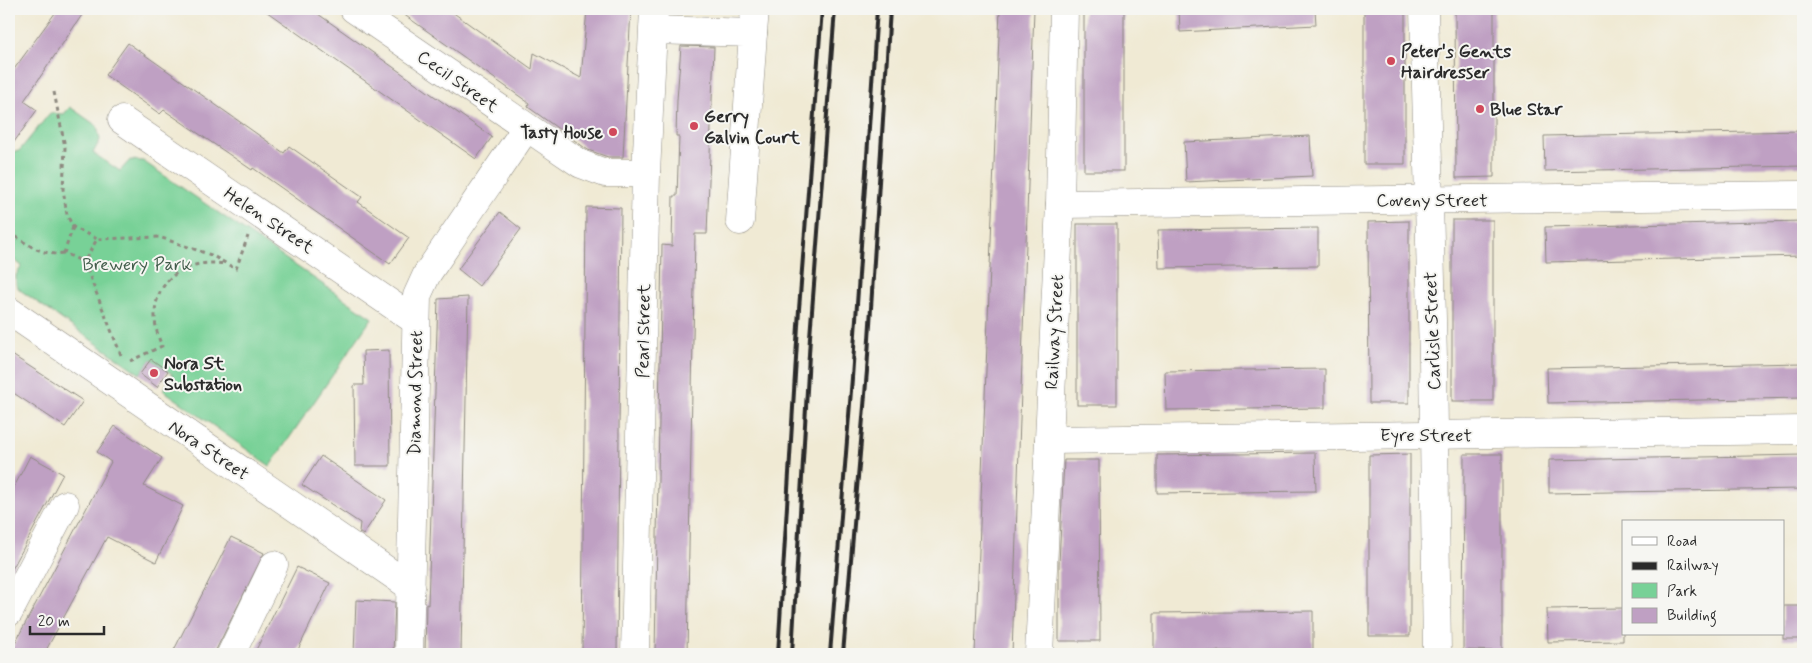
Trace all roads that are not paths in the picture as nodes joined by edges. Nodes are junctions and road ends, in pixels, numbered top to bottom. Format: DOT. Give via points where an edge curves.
graph roads {
  1 [pos="354,9"];
  2 [pos="1064,9"];
  3 [pos="1424,9"];
  4 [pos="654,20"];
  5 [pos="754,21"];
  6 [pos="122,120"];
  7 [pos="526,128"];
  8 [pos="646,173"];
  9 [pos="1803,195"];
  10 [pos="1428,200"];
  11 [pos="1060,204"];
  12 [pos="740,221"];
  13 [pos="9,311"];
  14 [pos="416,321"];
  15 [pos="1803,430"];
  16 [pos="1434,435"];
  17 [pos="1049,440"];
  18 [pos="65,505"];
  19 [pos="274,565"];
  20 [pos="411,587"];
  21 [pos="9,612"];
  22 [pos="231,654"];
  23 [pos="409,654"];
  24 [pos="635,654"];
  25 [pos="1039,654"];
  26 [pos="1437,654"];
  1 -- 7 [label="street, Cecil Street"];
  2 -- 11 [label="street, Railway Street"];
  3 -- 10 [label="street, Carlisle Street"];
  4 -- 5 [label="street"];
  4 -- 8 [label="street, Pearl Street"];
  5 -- 12 [label="street"];
  6 -- 14 [label="street, Helen Street"];
  7 -- 8 [label="street, Cecil Street" via="591,170"];
  7 -- 14 [label="street, Diamond Street" via="420,285"];
  8 -- 24 [label="street, Pearl Street"];
  9 -- 10 [label="street, Coveny Street"];
  10 -- 11 [label="street, Coveny Street"];
  10 -- 16 [label="street, Carlisle Street"];
  11 -- 17 [label="street, Railway Street"];
  13 -- 20 [label="street, Nora Street"];
  14 -- 20 [label="street, Diamond Street"];
  15 -- 16 [label="street, Eyre Street"];
  16 -- 17 [label="street, Eyre Street"];
  16 -- 26 [label="street, Carlisle Street"];
  17 -- 25 [label="street, Railway Street"];
  18 -- 21 [label="street"];
  19 -- 22 [label="street"];
  20 -- 23 [label="street, Diamond Street"];
}
